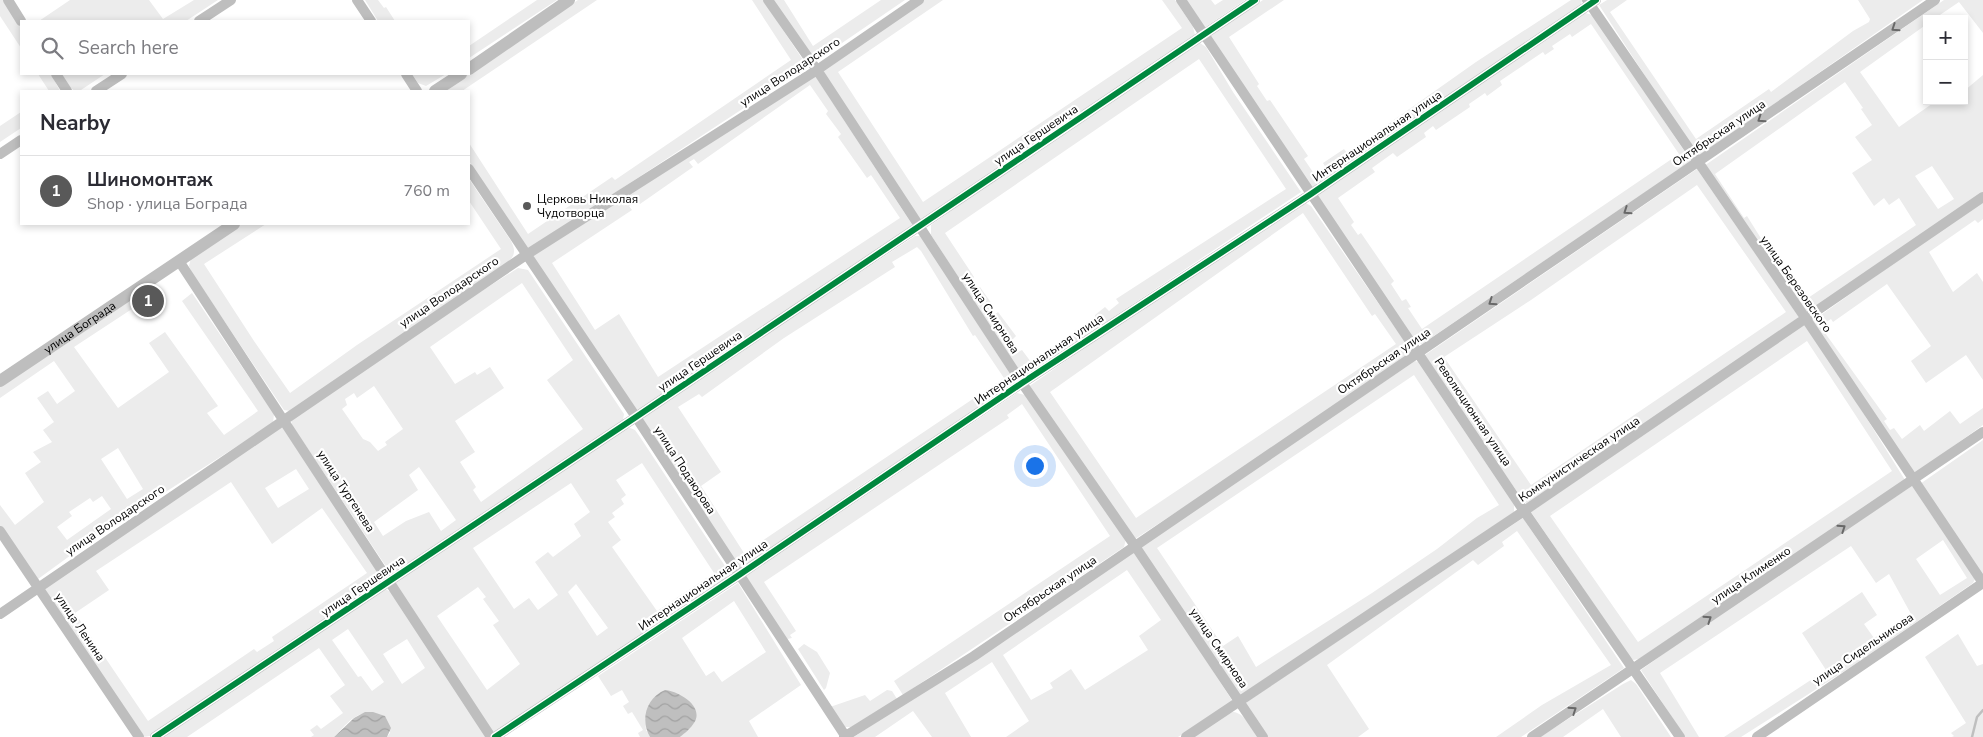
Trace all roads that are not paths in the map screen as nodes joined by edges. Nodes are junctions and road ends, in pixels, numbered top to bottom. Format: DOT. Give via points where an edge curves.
graph roads {
  1 [pos="8,0"];
  2 [pos="231,0"];
  3 [pos="357,0"];
  4 [pos="569,0"];
  5 [pos="768,0"];
  6 [pos="919,0"];
  7 [pos="1181,0"];
  8 [pos="1255,0"];
  9 [pos="1935,0"];
  10 [pos="1591,1"];
  11 [pos="21,20"];
  12 [pos="201,20"];
  13 [pos="370,20"];
  14 [pos="1204,34"];
  15 [pos="470,68"];
  16 [pos="817,70"];
  17 [pos="57,75"];
  18 [pos="120,75"];
  19 [pos="407,75"];
  20 [pos="460,75"];
  21 [pos="66,90"];
  22 [pos="98,90"];
  23 [pos="416,90"];
  24 [pos="437,90"];
  25 [pos="20,141"];
  26 [pos="0,154"];
  27 [pos="1697,163"];
  28 [pos="470,171"];
  29 [pos="1311,194"];
  30 [pos="1983,196"];
  31 [pos="233,225"];
  32 [pos="920,226"];
  33 [pos="526,255"];
  34 [pos="179,261"];
  35 [pos="1806,319"];
  36 [pos="1418,353"];
  37 [pos="0,381"];
  38 [pos="1022,383"];
  39 [pos="636,417"];
  40 [pos="284,419"];
  41 [pos="1983,432"];
  42 [pos="1913,481"];
  43 [pos="1524,511"];
  44 [pos="0,531"];
  45 [pos="1135,546"];
  46 [pos="739,575"];
  47 [pos="390,581"];
  48 [pos="1983,583"];
  49 [pos="39,588"];
  50 [pos="0,614"];
  51 [pos="1633,670"];
  52 [pos="1239,701"];
  53 [pos="138,737"];
  54 [pos="155,737"];
  55 [pos="493,737"];
  56 [pos="845,737"];
  57 [pos="1186,737"];
  58 [pos="1263,737"];
  59 [pos="1532,737"];
  60 [pos="1680,737"];
  61 [pos="1757,737"];
  1 -- 11 [label="street"];
  2 -- 12 [label="street"];
  3 -- 13 [label="street"];
  4 -- 15 [label="street"];
  5 -- 16 [label="street, улица Смирнова"];
  6 -- 16 [label="street, улица Володарского"];
  7 -- 14 [label="street, Революционная улица"];
  8 -- 14 [label="street, улица Гершевича"];
  9 -- 27 [label="street, Октябрьская улица, one-way"];
  10 -- 27 [label="street, улица Березовского"];
  10 -- 29 [label="street, Интернациональная улица"];
  14 -- 29 [label="street, Революционная улица"];
  14 -- 32 [label="street, улица Гершевича"];
  16 -- 32 [label="street, улица Смирнова"];
  16 -- 33 [label="street, улица Володарского"];
  17 -- 21 [label="street"];
  18 -- 22 [label="street"];
  19 -- 23 [label="street"];
  20 -- 24 [label="street"];
  25 -- 26 [label="street"];
  27 -- 35 [label="street, улица Березовского"];
  27 -- 36 [label="street, Октябрьская улица, one-way"];
  28 -- 33 [label="street, улица Подаюрова"];
  29 -- 36 [label="street, Революционная улица"];
  29 -- 38 [label="street, Интернациональная улица"];
  30 -- 35 [label="street, Коммунистическая улица"];
  31 -- 34 [label="street, улица Бограда"];
  32 -- 38 [label="street, улица Смирнова"];
  32 -- 39 [label="street, улица Гершевича"];
  33 -- 39 [label="street, улица Подаюрова"];
  33 -- 40 [label="street, улица Володарского"];
  34 -- 37 [label="street, улица Бограда"];
  34 -- 40 [label="street, улица Тургенева"];
  35 -- 42 [label="street, улица Березовского"];
  35 -- 43 [label="street, Коммунистическая улица"];
  36 -- 43 [label="street, Революционная улица"];
  36 -- 45 [label="street, Октябрьская улица"];
  38 -- 45 [label="street, улица Смирнова"];
  38 -- 46 [label="street, Интернациональная улица"];
  39 -- 46 [label="street, улица Подаюрова"];
  39 -- 47 [label="street, улица Гершевича"];
  40 -- 47 [label="street, улица Тургенева"];
  40 -- 49 [label="street, улица Володарского"];
  41 -- 42 [label="street, улица Клименко"];
  42 -- 48 [label="street, улица Березовского"];
  51 -- 42 [label="street, улица Клименко, one-way"];
  43 -- 51 [label="street, Революционная улица"];
  43 -- 52 [label="street, Коммунистическая улица"];
  44 -- 49 [label="street, улица Ленина"];
  45 -- 52 [label="street, улица Смирнова"];
  45 -- 56 [label="street, Октябрьская улица" via="967,661"];
  46 -- 55 [label="street, Интернациональная улица"];
  46 -- 56 [label="street, улица Подаюрова"];
  47 -- 54 [label="street, улица Гершевича"];
  47 -- 55 [label="street, улица Тургенева"];
  48 -- 61 [label="street, улица Сидельникова"];
  49 -- 50 [label="street, улица Володарского"];
  49 -- 53 [label="street, улица Ленина"];
  59 -- 51 [label="street, улица Клименко, one-way"];
  51 -- 60 [label="street, Революционная улица"];
  52 -- 57 [label="street, Коммунистическая улица"];
  52 -- 58 [label="street, улица Смирнова"];
}
